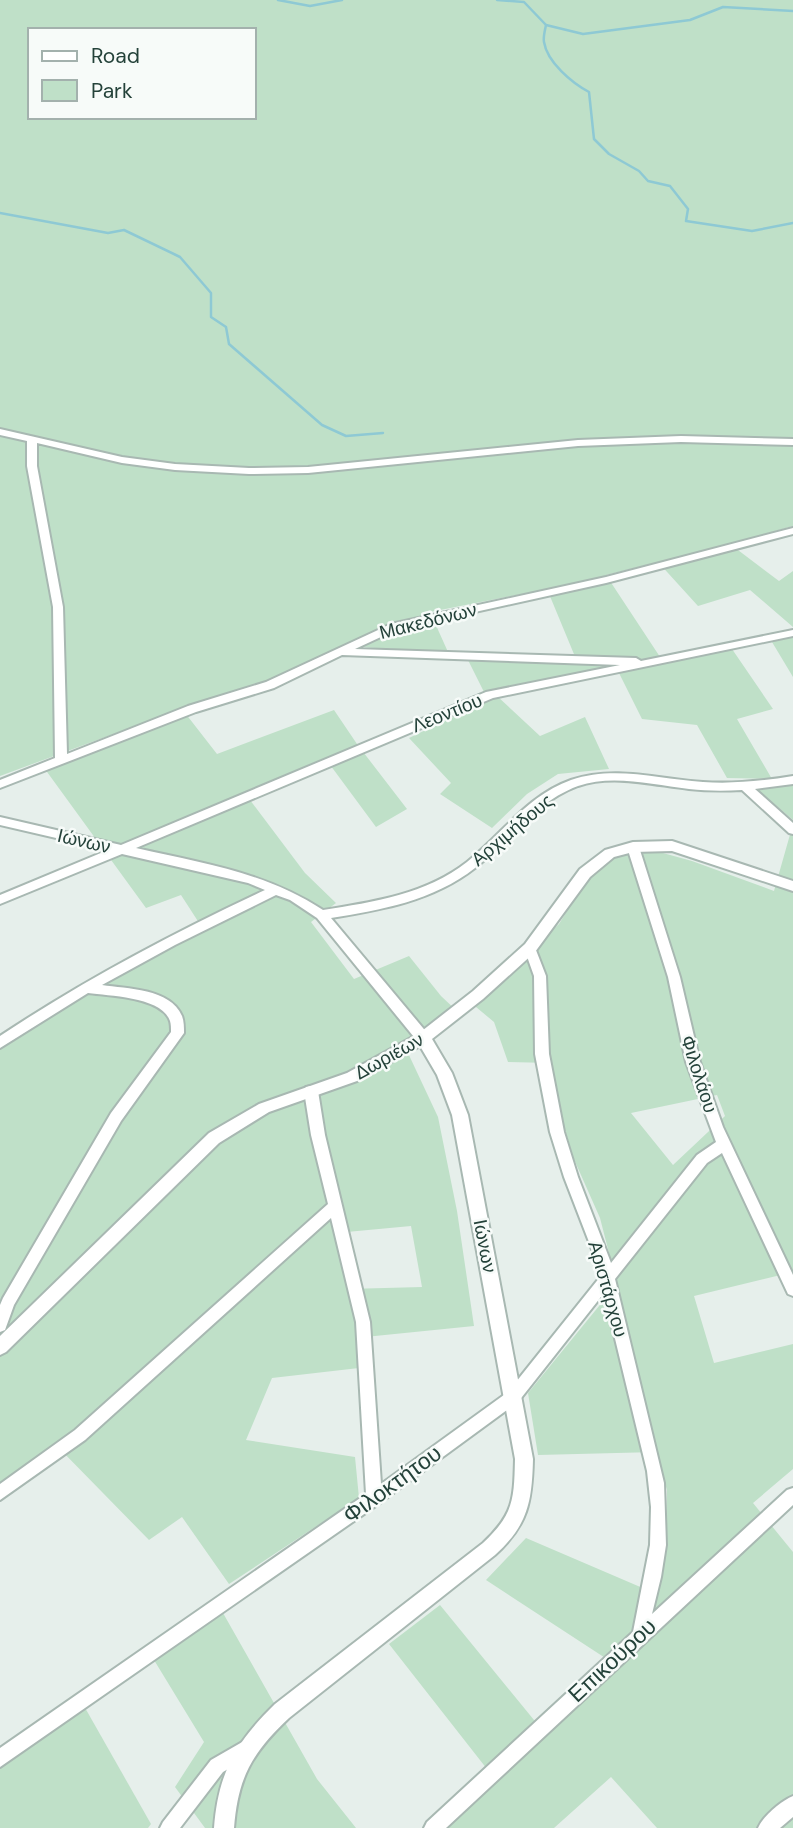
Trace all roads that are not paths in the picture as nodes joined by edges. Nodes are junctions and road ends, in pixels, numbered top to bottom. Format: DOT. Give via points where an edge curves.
graph roads {
  1 [pos="0,432"];
  2 [pos="32,439"];
  3 [pos="793,442"];
  4 [pos="793,531"];
  5 [pos="793,631"];
  6 [pos="339,652"];
  7 [pos="645,663"];
  8 [pos="61,761"];
  9 [pos="793,780"];
  10 [pos="0,784"];
  11 [pos="746,787"];
  12 [pos="0,821"];
  13 [pos="793,830"];
  14 [pos="633,847"];
  15 [pos="119,849"];
  16 [pos="793,886"];
  17 [pos="277,889"];
  18 [pos="0,900"];
  19 [pos="321,915"];
  20 [pos="530,948"];
  21 [pos="88,988"];
  22 [pos="423,1038"];
  23 [pos="3,1040"];
  24 [pos="312,1091"];
  25 [pos="723,1145"];
  26 [pos="335,1206"];
  27 [pos="608,1279"];
  28 [pos="793,1290"];
  29 [pos="0,1325"];
  30 [pos="0,1348"];
  31 [pos="513,1397"];
  32 [pos="0,1493"];
  33 [pos="793,1495"];
  34 [pos="374,1498"];
  35 [pos="641,1633"];
  36 [pos="244,1751"];
  37 [pos="0,1758"];
  38 [pos="793,1805"];
  39 [pos="169,1828"];
  40 [pos="225,1828"];
  41 [pos="433,1828"];
  42 [pos="767,1828"];
  1 -- 2 [label="street"];
  2 -- 3 [label="street" via="148,464 249,471 308,470 578,443 681,439"];
  2 -- 8 [label="street" via="32,466 58,607"];
  4 -- 6 [label="street, Μακεδόνων" via="606,580 395,626"];
  5 -- 7 [label="street, Λεοντίου"];
  6 -- 7 [label="street"];
  6 -- 8 [label="street, Μακεδόνων" via="270,685 192,709"];
  7 -- 15 [label="street, Λεοντίου" via="491,695"];
  8 -- 10 [label="street, Μακεδόνων"];
  9 -- 11 [label="street, Αρχιμήδους"];
  11 -- 13 [label="street"];
  11 -- 19 [label="street, Αρχιμήδους" via="613,778 579,782 544,800 439,886 391,903"];
  12 -- 15 [label="street, Ιώνων"];
  14 -- 16 [label="street, Δωριέων" via="672,846"];
  14 -- 20 [label="street, Δωριέων" via="610,853 593,865"];
  14 -- 25 [label="street, Φιλολάου" via="674,977 693,1062"];
  15 -- 17 [label="street, Ιώνων" via="243,876"];
  15 -- 18 [label="street, Λεοντίου"];
  17 -- 19 [label="street, Ιώνων"];
  17 -- 21 [label="street"];
  19 -- 22 [label="street, Ιώνων"];
  20 -- 22 [label="street, Δωριέων"];
  20 -- 27 [label="street, Αριστάρχου" via="540,976 540,1038 554,1121"];
  21 -- 23 [label="street"];
  21 -- 29 [label="street" via="158,1000 176,1017 178,1032 116,1117 8,1303"];
  22 -- 24 [label="street, Δωριέων" via="363,1072"];
  22 -- 31 [label="street, Ιώνων" via="444,1073 460,1115"];
  24 -- 26 [label="street"];
  24 -- 30 [label="street, Δωριέων" via="264,1108 214,1138"];
  25 -- 27 [label="street, Φιλοκτήτου" via="702,1159"];
  25 -- 28 [label="street, Φιλολάου"];
  26 -- 32 [label="street" via="80,1435"];
  26 -- 34 [label="street" via="363,1322"];
  27 -- 31 [label="street, Φιλοκτήτου"];
  27 -- 35 [label="street, Αριστάρχου" via="657,1487 656,1566"];
  31 -- 34 [label="street, Φιλοκτήτου"];
  31 -- 36 [label="street, Ιώνων" via="525,1478 512,1523 489,1549 282,1710"];
  33 -- 35 [label="street, Επικούρου"];
  34 -- 37 [label="street, Φιλοκτήτου"];
  35 -- 41 [label="street, Επικούρου"];
  36 -- 39 [label="street" via="217,1766"];
  36 -- 40 [label="street, Ιώνων" via="230,1786"];
  38 -- 42 [label="street"];
}
